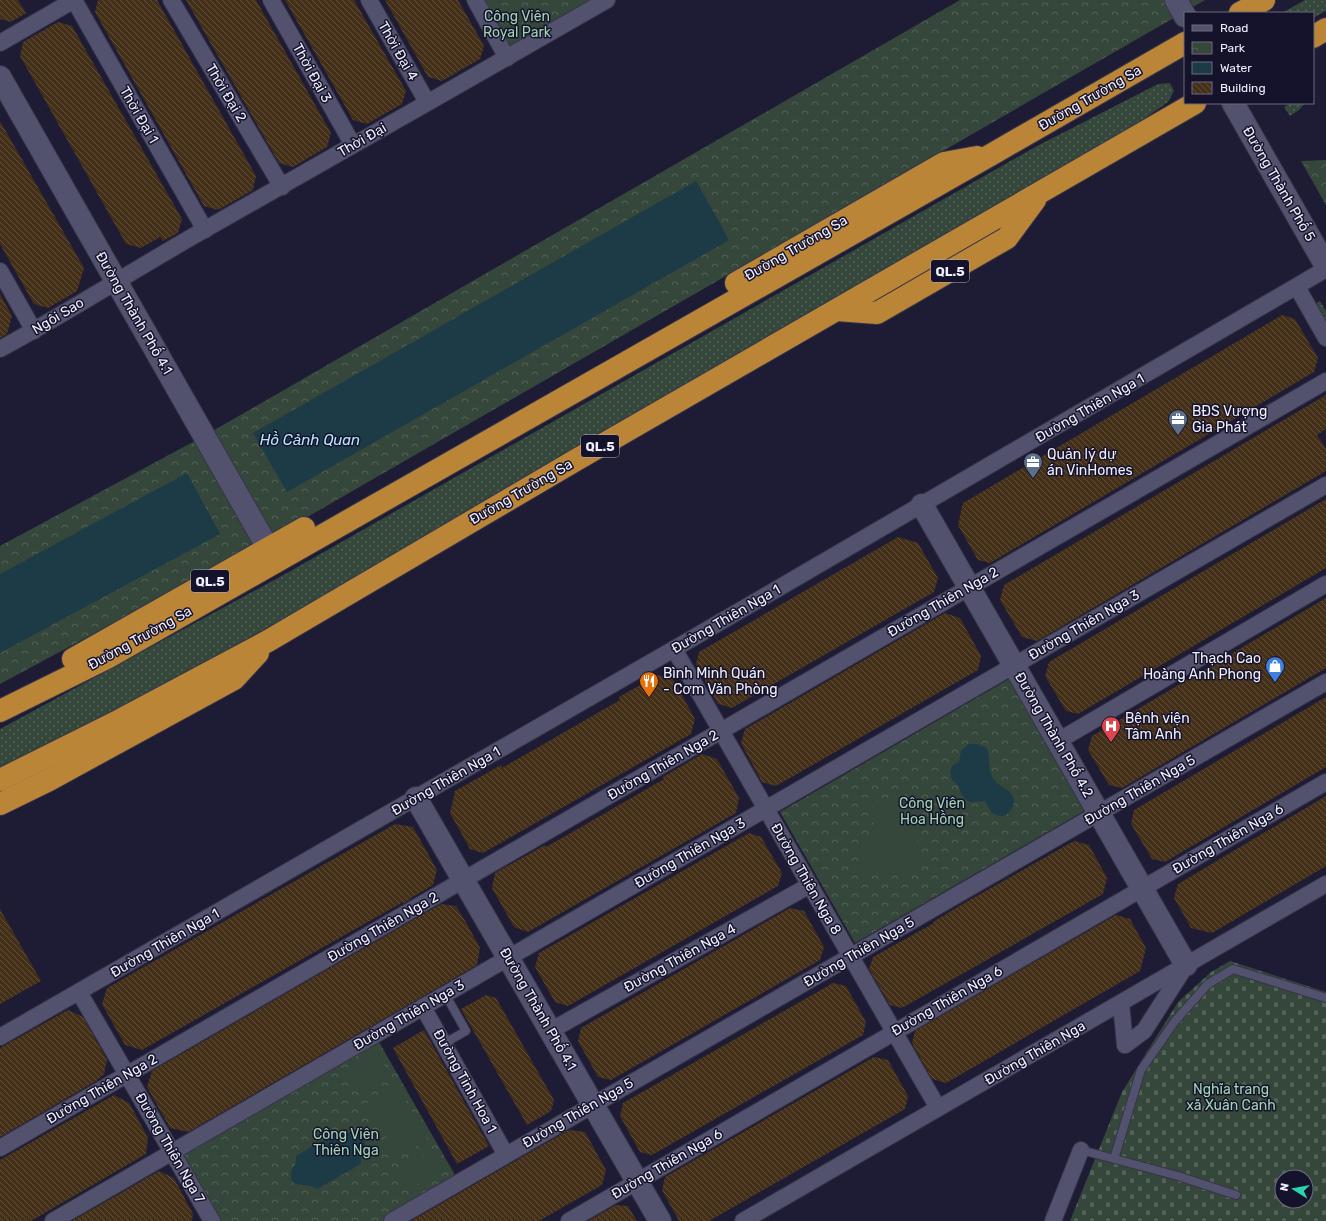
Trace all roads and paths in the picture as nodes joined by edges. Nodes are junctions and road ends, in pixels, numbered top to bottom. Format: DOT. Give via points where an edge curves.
graph roads {
  1 [pos="74,0"];
  2 [pos="171,0"];
  3 [pos="271,0"];
  4 [pos="369,0"];
  5 [pos="475,0"];
  6 [pos="608,0"];
  7 [pos="1176,0"];
  8 [pos="1264,0"];
  9 [pos="1242,12"];
  10 [pos="1184,14"];
  11 [pos="1326,29"];
  12 [pos="1314,35"];
  13 [pos="0,43"];
  14 [pos="1184,44"];
  15 [pos="507,58"];
  16 [pos="0,77"];
  17 [pos="427,102"];
  18 [pos="1194,104"];
  19 [pos="1234,104"];
  20 [pos="353,145"];
  21 [pos="282,187"];
  22 [pos="204,230"];
  23 [pos="1326,266"];
  24 [pos="1326,269"];
  25 [pos="0,271"];
  26 [pos="116,281"];
  27 [pos="1297,286"];
  28 [pos="34,331"];
  29 [pos="1326,338"];
  30 [pos="0,350"];
  31 [pos="1326,381"];
  32 [pos="424,477"];
  33 [pos="1326,485"];
  34 [pos="922,505"];
  35 [pos="268,548"];
  36 [pos="1326,584"];
  37 [pos="969,587"];
  38 [pos="268,641"];
  39 [pos="674,649"];
  40 [pos="1014,665"];
  41 [pos="1326,682"];
  42 [pos="0,698"];
  43 [pos="0,711"];
  44 [pos="721,731"];
  45 [pos="1058,741"];
  46 [pos="0,780"];
  47 [pos="1326,782"];
  48 [pos="416,798"];
  49 [pos="0,804"];
  50 [pos="766,809"];
  51 [pos="1099,813"];
  52 [pos="464,880"];
  53 [pos="1326,884"];
  54 [pos="810,885"];
  55 [pos="1143,888"];
  56 [pos="851,956"];
  57 [pos="508,958"];
  58 [pos="1186,965"];
  59 [pos="79,992"];
  60 [pos="446,994"];
  61 [pos="1326,998"];
  62 [pos="1121,1003"];
  63 [pos="423,1007"];
  64 [pos="550,1031"];
  65 [pos="895,1032"];
  66 [pos="0,1037"];
  67 [pos="444,1044"];
  68 [pos="127,1075"];
  69 [pos="593,1105"];
  70 [pos="938,1108"];
  71 [pos="0,1148"];
  72 [pos="1081,1150"];
  73 [pos="172,1152"];
  74 [pos="506,1155"];
  75 [pos="1114,1159"];
  76 [pos="637,1181"];
  77 [pos="1236,1195"];
  78 [pos="53,1221"];
  79 [pos="212,1221"];
  80 [pos="392,1221"];
  81 [pos="569,1221"];
  82 [pos="660,1221"];
  83 [pos="743,1221"];
  84 [pos="1053,1221"];
  1 -- 13 [label="street"];
  1 -- 22 [label="street, Thời Đại 1"];
  2 -- 21 [label="street, Thời Đại 2"];
  3 -- 20 [label="street, Thời Đại 3"];
  4 -- 17 [label="street, Thời Đại 4"];
  5 -- 15 [label="street"];
  6 -- 15 [label="street, Thời Đại"];
  7 -- 10 [label="street"];
  8 -- 9 [label="highway"];
  11 -- 12 [label="highway"];
  14 -- 32 [label="highway, Đường Trường Sa / QL.5"];
  15 -- 17 [label="street, Thời Đại"];
  16 -- 26 [label="street, Đường Thành Phố 4.1"];
  17 -- 20 [label="street, Thời Đại"];
  18 -- 38 [label="highway, Đường Trường Sa / QL.5" via="576,460"];
  19 -- 23 [label="street, Đường Thành Phố 5"];
  20 -- 21 [label="street, Thời Đại"];
  21 -- 22 [label="street, Thời Đại"];
  22 -- 26 [label="street, Thời Đại"];
  24 -- 27 [label="street, Đường Thiên Nga 1"];
  25 -- 28 [label="street"];
  26 -- 28 [label="street, Ngôi Sao"];
  26 -- 35 [label="street, Đường Thành Phố 4.1"];
  27 -- 29 [label="street"];
  27 -- 34 [label="street, Đường Thiên Nga 1"];
  28 -- 30 [label="street, Ngôi Sao"];
  31 -- 37 [label="street, Đường Thiên Nga 2"];
  32 -- 35 [label="highway, Đường Trường Sa / QL.5" via="373,491"];
  32 -- 43 [label="highway, Đường Trường Sa / QL.5" via="106,658"];
  33 -- 40 [label="street, Đường Thiên Nga 3"];
  34 -- 37 [label="street, Đường Thành Phố 4.2"];
  34 -- 39 [label="street, Đường Thiên Nga 1"];
  35 -- 42 [label="highway, Đường Trường Sa / QL.5" via="58,668"];
  36 -- 45 [label="street"];
  37 -- 40 [label="street, Đường Thành Phố 4.2"];
  37 -- 44 [label="street, Đường Thiên Nga 2"];
  38 -- 46 [label="highway, Đường Trường Sa / QL.5"];
  38 -- 49 [label="highway, Đường Trường Sa / QL.5" via="234,679"];
  39 -- 44 [label="street, Đường Thiên Nga 8"];
  39 -- 48 [label="street, Đường Thiên Nga 1"];
  40 -- 45 [label="street, Đường Thành Phố 4.2"];
  40 -- 50 [label="street, Đường Thiên Nga 3"];
  41 -- 51 [label="street, Đường Thiên Nga 5"];
  44 -- 50 [label="street, Đường Thiên Nga 8"];
  44 -- 52 [label="street, Đường Thiên Nga 2"];
  45 -- 51 [label="street, Đường Thành Phố 4.2"];
  47 -- 55 [label="street, Đường Thiên Nga 6"];
  48 -- 52 [label="street, Đường Thành Phố 4.1"];
  48 -- 59 [label="street, Đường Thiên Nga 1"];
  50 -- 54 [label="street, Đường Thiên Nga 8"];
  50 -- 57 [label="street, Đường Thiên Nga 3"];
  51 -- 55 [label="street, Đường Thành Phố 4.2"];
  51 -- 56 [label="street, Đường Thiên Nga 5"];
  52 -- 57 [label="street, Đường Thành Phố 4.1"];
  52 -- 68 [label="street, Đường Thiên Nga 2"];
  53 -- 58 [label="street, Đường Thiên Nga"];
  54 -- 56 [label="street, Đường Thiên Nga 8"];
  54 -- 64 [label="street, Đường Thiên Nga 4"];
  55 -- 58 [label="street, Đường Thành Phố 4.2"];
  55 -- 65 [label="street, Đường Thiên Nga 6"];
  56 -- 65 [label="street, Đường Thiên Nga 8"];
  56 -- 69 [label="street, Đường Thiên Nga 5"];
  57 -- 60 [label="street, Đường Thiên Nga 3"];
  57 -- 64 [label="street, Đường Thành Phố 4.1"];
  58 -- 62 [label="street, Đường Thiên Nga"];
  58 -- 62 [label="street" via="1144,1031 1125,1045"];
  59 -- 66 [label="street, Đường Thiên Nga 1"];
  59 -- 68 [label="street, Đường Thiên Nga 7"];
  60 -- 63 [label="street, Đường Thiên Nga 3"];
  60 -- 67 [label="lane" via="466,1031"];
  61 -- 75 [label="lane" via="1233,969 1208,984 1175,1021 1141,1070"];
  62 -- 70 [label="street, Đường Thiên Nga"];
  63 -- 67 [label="street, Đường Tinh Hoa 1"];
  63 -- 73 [label="street, Đường Thiên Nga 3"];
  64 -- 69 [label="street, Đường Thành Phố 4.1"];
  65 -- 70 [label="street, Đường Thiên Nga 8"];
  65 -- 76 [label="street, Đường Thiên Nga 6"];
  67 -- 74 [label="street, Đường Tinh Hoa 1"];
  68 -- 71 [label="street, Đường Thiên Nga 2"];
  68 -- 73 [label="street, Đường Thiên Nga 7"];
  69 -- 74 [label="street, Đường Thiên Nga 5"];
  69 -- 76 [label="street, Đường Thành Phố 4.1"];
  70 -- 83 [label="street, Đường Thiên Nga"];
  72 -- 75 [label="lane"];
  72 -- 84 [label="street"];
  73 -- 78 [label="street, Đường Thiên Nga 3"];
  73 -- 79 [label="street, Đường Thiên Nga 7"];
  74 -- 80 [label="street, Đường Thiên Nga 5"];
  75 -- 77 [label="lane"];
  76 -- 81 [label="street, Đường Thiên Nga 6"];
  76 -- 82 [label="street, Đường Thành Phố 4.1"];
}
